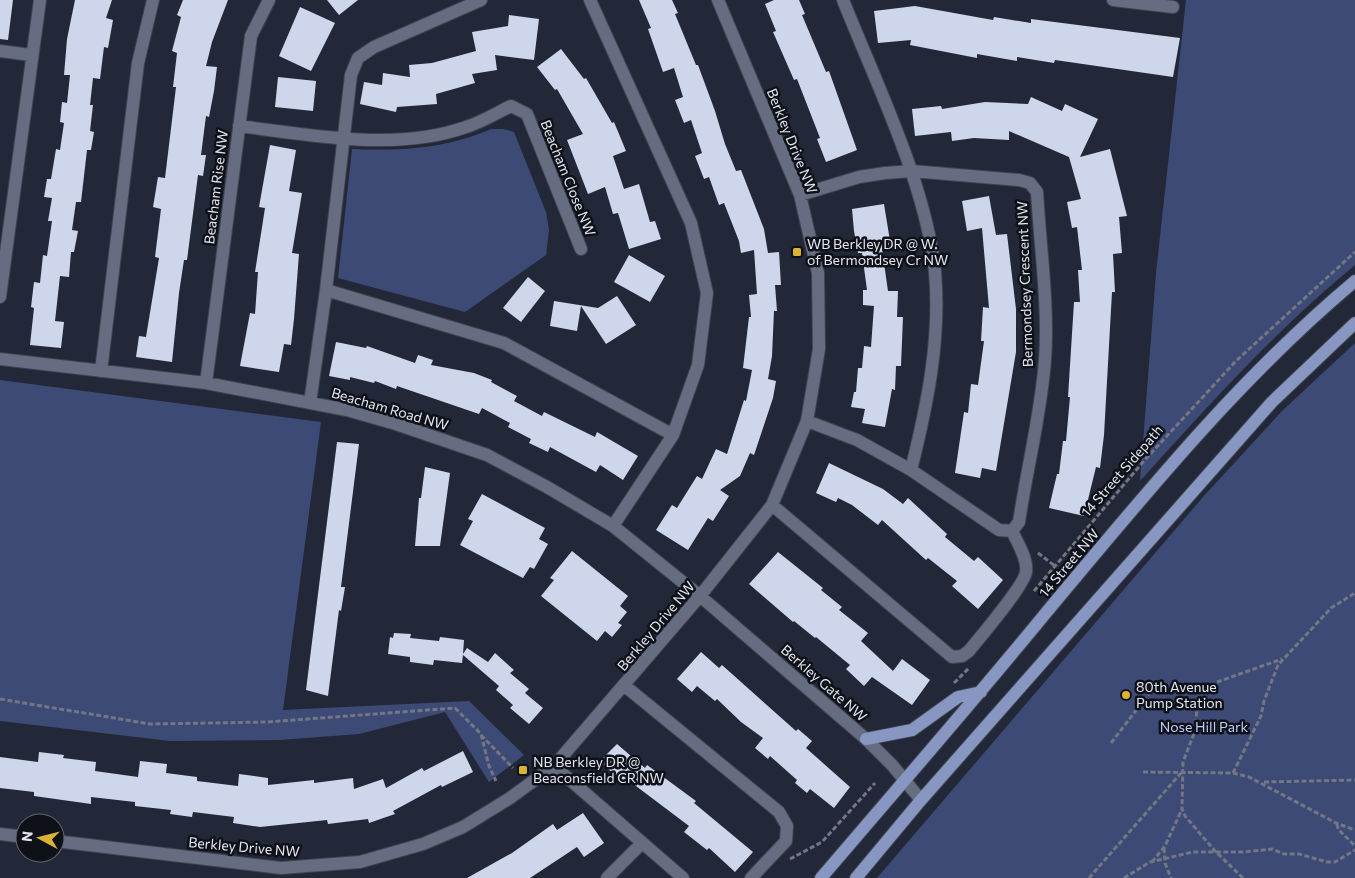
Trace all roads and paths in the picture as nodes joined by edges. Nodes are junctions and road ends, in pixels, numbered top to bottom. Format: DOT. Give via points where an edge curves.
graph roads {
  1 [pos="40,0"];
  2 [pos="152,0"];
  3 [pos="269,0"];
  4 [pos="482,0"];
  5 [pos="590,0"];
  6 [pos="718,0"];
  7 [pos="843,0"];
  8 [pos="1114,0"];
  9 [pos="1173,7"];
  10 [pos="0,51"];
  11 [pos="31,55"];
  12 [pos="239,126"];
  13 [pos="344,139"];
  14 [pos="912,171"];
  15 [pos="800,195"];
  16 [pos="581,249"];
  17 [pos="1355,252"];
  18 [pos="1355,281"];
  19 [pos="326,290"];
  20 [pos="0,297"];
  21 [pos="1355,324"];
  22 [pos="0,359"];
  23 [pos="101,372"];
  24 [pos="206,383"];
  25 [pos="310,402"];
  26 [pos="807,421"];
  27 [pos="673,435"];
  28 [pos="911,470"];
  29 [pos="772,505"];
  30 [pos="613,526"];
  31 [pos="1012,531"];
  32 [pos="1032,593"];
  33 [pos="1355,593"];
  34 [pos="700,596"];
  35 [pos="1282,659"];
  36 [pos="970,667"];
  37 [pos="952,684"];
  38 [pos="625,686"];
  39 [pos="1145,688"];
  40 [pos="981,692"];
  41 [pos="0,699"];
  42 [pos="481,734"];
  43 [pos="866,739"];
  44 [pos="1111,743"];
  45 [pos="554,766"];
  46 [pos="513,768"];
  47 [pos="1142,772"];
  48 [pos="1182,772"];
  49 [pos="1233,773"];
  50 [pos="905,779"];
  51 [pos="1355,780"];
  52 [pos="496,781"];
  53 [pos="875,782"];
  54 [pos="1262,782"];
  55 [pos="921,800"];
  56 [pos="1182,809"];
  57 [pos="1336,823"];
  58 [pos="1355,830"];
  59 [pos="0,834"];
  60 [pos="15,836"];
  61 [pos="65,842"];
  62 [pos="642,843"];
  63 [pos="1355,846"];
  64 [pos="1164,848"];
  65 [pos="1355,850"];
  66 [pos="1215,851"];
  67 [pos="1164,859"];
  68 [pos="1158,860"];
  69 [pos="786,861"];
  70 [pos="1152,862"];
  71 [pos="1166,865"];
  72 [pos="318,872"];
  73 [pos="607,878"];
  74 [pos="683,878"];
  75 [pos="751,878"];
  76 [pos="821,878"];
  77 [pos="856,878"];
  78 [pos="1089,878"];
  79 [pos="1124,878"];
  80 [pos="1172,878"];
  81 [pos="1243,878"];
  1 -- 11 [label="street"];
  2 -- 23 [label="street" via="138,62"];
  3 -- 12 [label="street, Beacham Rise NW" via="251,36"];
  4 -- 13 [label="street" via="374,46 358,58 351,75"];
  5 -- 27 [label="street" via="691,223 707,293 698,365"];
  6 -- 15 [label="street, Berkley Drive NW"];
  7 -- 14 [label="street"];
  8 -- 9 [label="street"];
  10 -- 11 [label="street"];
  11 -- 20 [label="street"];
  12 -- 13 [label="street, Beacham Close NW"];
  12 -- 24 [label="street, Beacham Rise NW"];
  13 -- 16 [label="street, Beacham Close NW" via="418,138 466,128 511,106 527,114"];
  13 -- 19 [label="street"];
  14 -- 15 [label="street, Bermondsey Crescent NW" via="859,177"];
  14 -- 28 [label="street" via="926,221 935,272 935,338 928,403"];
  14 -- 31 [label="street, Bermondsey Crescent NW" via="1019,180 1030,183 1037,192 1045,359 1019,522"];
  15 -- 26 [label="street, Berkley Drive NW" via="818,273 819,349"];
  17 -- 32 [label="path, 14 Street Sidepath" via="1236,361 1143,462"];
  18 -- 40 [label="main road, 14 Street NW" via="1313,316 1240,389 1144,495"];
  19 -- 25 [label="street"];
  19 -- 27 [label="street" via="504,343"];
  21 -- 55 [label="main road" via="1272,402"];
  22 -- 23 [label="street, Beacham Road NW"];
  23 -- 24 [label="street, Beacham Road NW"];
  24 -- 25 [label="street, Beacham Road NW"];
  25 -- 30 [label="street, Beacham Road NW" via="396,424 487,455"];
  26 -- 28 [label="street" via="857,440"];
  26 -- 29 [label="street, Berkley Drive NW"];
  27 -- 30 [label="street"];
  28 -- 31 [label="street" via="999,530"];
  29 -- 31 [label="street" via="952,657 969,651 1001,611 1026,572 1025,561"];
  29 -- 34 [label="street, Berkley Drive NW"];
  30 -- 34 [label="street, Beacham Road NW"];
  33 -- 35 [label="path" via="1331,608"];
  34 -- 38 [label="street, Berkley Drive NW"];
  34 -- 43 [label="street, Berkley Gate NW"];
  35 -- 48 [label="path" via="1201,690 1195,731"];
  35 -- 49 [label="path" via="1261,716"];
  36 -- 37 [label="path"];
  38 -- 45 [label="street, Berkley Drive NW"];
  38 -- 75 [label="street" via="779,812 787,826 786,841"];
  39 -- 44 [label="path" via="1151,691"];
  40 -- 43 [label="main road" via="958,697 912,730"];
  40 -- 50 [label="main road, 14 Street NW"];
  41 -- 42 [label="path" via="150,724 267,722 455,708"];
  42 -- 46 [label="path"];
  42 -- 52 [label="path"];
  43 -- 50 [label="street, Berkley Gate NW"];
  45 -- 62 [label="street"];
  45 -- 72 [label="street, Berkley Drive NW" via="463,827 400,852"];
  47 -- 48 [label="path"];
  48 -- 49 [label="path"];
  48 -- 56 [label="path"];
  48 -- 78 [label="path"];
  49 -- 54 [label="path"];
  50 -- 55 [label="street, Berkley Gate NW"];
  50 -- 76 [label="main road, 14 Street NW"];
  51 -- 54 [label="path"];
  53 -- 69 [label="path" via="822,842"];
  54 -- 57 [label="path"];
  55 -- 77 [label="main road"];
  56 -- 64 [label="path"];
  56 -- 66 [label="path"];
  57 -- 58 [label="path"];
  57 -- 63 [label="path"];
  59 -- 60 [label="street"];
  61 -- 72 [label="street, Berkley Drive NW"];
  62 -- 73 [label="street"];
  62 -- 74 [label="street"];
  64 -- 67 [label="path"];
  64 -- 70 [label="path"];
  65 -- 66 [label="path" via="1335,862 1277,850"];
  66 -- 67 [label="path"];
  66 -- 81 [label="path"];
  67 -- 68 [label="path"];
  67 -- 71 [label="path"];
  68 -- 70 [label="path"];
  68 -- 71 [label="path"];
  70 -- 79 [label="path"];
  71 -- 80 [label="path"];
}
